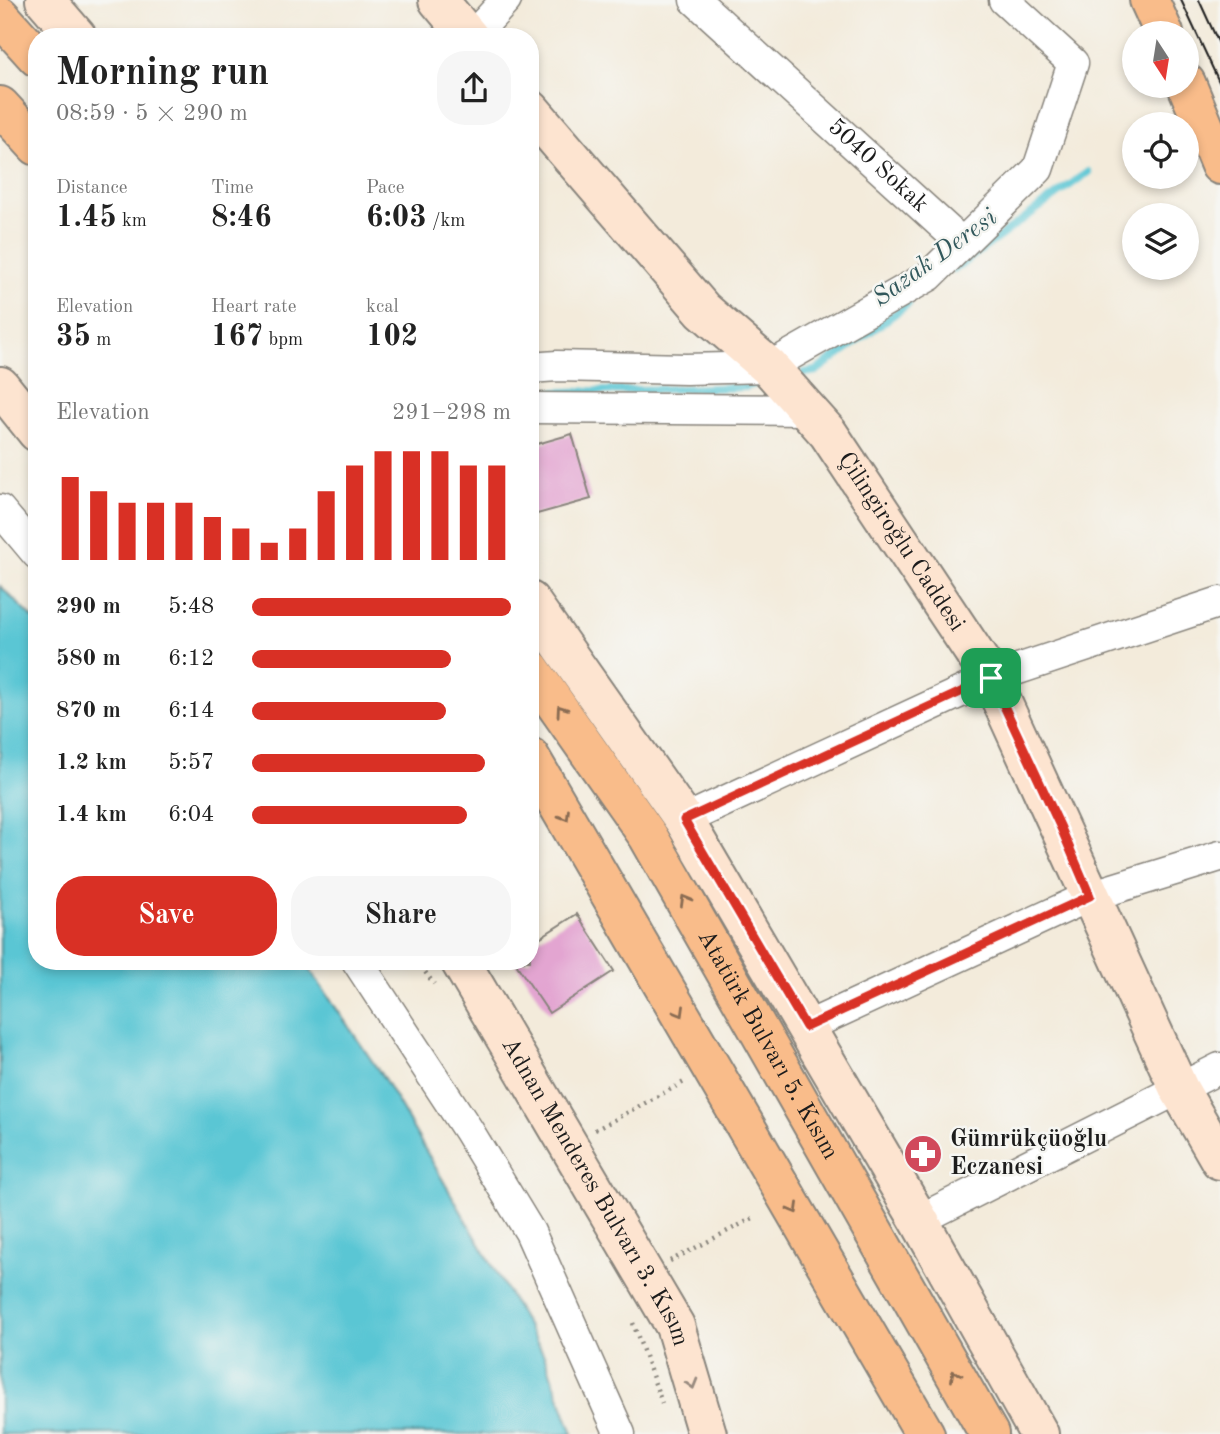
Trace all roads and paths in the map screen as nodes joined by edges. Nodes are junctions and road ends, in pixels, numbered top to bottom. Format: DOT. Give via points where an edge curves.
graph roads {
  1 [pos="45,0"];
  2 [pos="438,0"];
  3 [pos="506,0"];
  4 [pos="695,0"];
  5 [pos="1004,0"];
  6 [pos="1149,0"];
  7 [pos="0,16"];
  8 [pos="1159,21"];
  9 [pos="69,28"];
  10 [pos="463,28"];
  11 [pos="480,28"];
  12 [pos="28,47"];
  13 [pos="1192,98"];
  14 [pos="0,106"];
  15 [pos="539,119"];
  16 [pos="28,136"];
  17 [pos="1220,165"];
  18 [pos="962,243"];
  19 [pos="539,367"];
  20 [pos="769,367"];
  21 [pos="0,386"];
  22 [pos="539,408"];
  23 [pos="808,410"];
  24 [pos="28,421"];
  25 [pos="0,510"];
  26 [pos="28,543"];
  27 [pos="1220,602"];
  28 [pos="539,614"];
  29 [pos="991,678"];
  30 [pos="539,681"];
  31 [pos="539,772"];
  32 [pos="684,820"];
  33 [pos="1220,856"];
  34 [pos="1090,896"];
  35 [pos="363,970"];
  36 [pos="465,970"];
  37 [pos="806,1027"];
  38 [pos="1220,1068"];
  39 [pos="690,1079"];
  40 [pos="1179,1089"];
  41 [pos="569,1145"];
  42 [pos="1220,1160"];
  43 [pos="753,1218"];
  44 [pos="919,1220"];
  45 [pos="645,1274"];
  46 [pos="620,1434"];
  47 [pos="707,1434"];
  48 [pos="925,1434"];
  49 [pos="989,1434"];
  50 [pos="1039,1434"];
  1 -- 9 [label="street"];
  2 -- 10 [label="street"];
  3 -- 11 [label="street"];
  4 -- 18 [label="street, 5040 Sokak"];
  5 -- 18 [label="street" via="1073,63 1038,169"];
  6 -- 8 [label="main road"];
  7 -- 12 [label="main road"];
  13 -- 17 [label="main road"];
  14 -- 16 [label="main road"];
  15 -- 20 [label="street, Çilingiroğlu Caddesi" via="703,310"];
  18 -- 20 [label="street" via="929,276"];
  19 -- 20 [label="street"];
  20 -- 23 [label="street, Çilingiroğlu Caddesi"];
  21 -- 24 [label="street"];
  22 -- 23 [label="street"];
  23 -- 29 [label="street, Çilingiroğlu Caddesi" via="828,433"];
  25 -- 26 [label="street"];
  27 -- 29 [label="street"];
  28 -- 32 [label="street"];
  29 -- 32 [label="street"];
  29 -- 34 [label="street, Çilingiroğlu Caddesi"];
  49 -- 30 [label="main road, Atatürk Bulvarı 5. Kısım, one-way" via="648,836"];
  31 -- 48 [label="main road, one-way"];
  32 -- 37 [label="street"];
  33 -- 34 [label="street"];
  34 -- 37 [label="street"];
  34 -- 40 [label="street, Çilingiroğlu Caddesi"];
  35 -- 46 [label="street" via="530,1232"];
  36 -- 41 [label="street, Adnan Menderes Bulvarı 3. Kısım"];
  37 -- 44 [label="street"];
  38 -- 40 [label="street"];
  39 -- 41 [label="path"];
  40 -- 42 [label="street, Çilingiroğlu Caddesi"];
  40 -- 44 [label="street"];
  41 -- 45 [label="street, Adnan Menderes Bulvarı 3. Kısım"];
  43 -- 45 [label="path"];
  44 -- 50 [label="street"];
  45 -- 47 [label="street, Adnan Menderes Bulvarı 3. Kısım, one-way" via="675,1326"];
}
